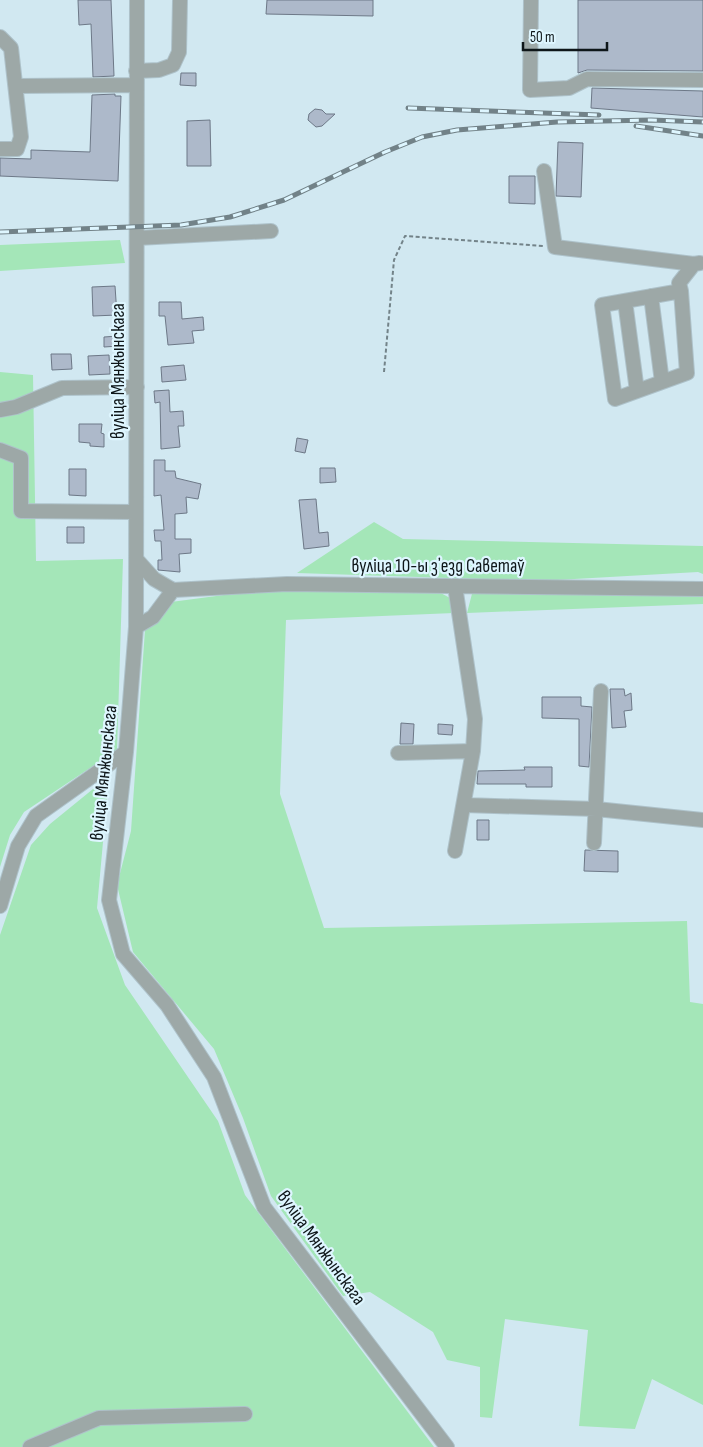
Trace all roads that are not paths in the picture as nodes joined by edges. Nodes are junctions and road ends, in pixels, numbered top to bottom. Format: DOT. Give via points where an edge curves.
graph roads {
  1 [pos="137,0"];
  2 [pos="180,0"];
  3 [pos="531,0"];
  4 [pos="0,37"];
  5 [pos="136,70"];
  6 [pos="703,80"];
  7 [pos="136,85"];
  8 [pos="17,86"];
  9 [pos="0,149"];
  10 [pos="544,171"];
  11 [pos="271,231"];
  12 [pos="137,238"];
  13 [pos="698,263"];
  14 [pos="680,291"];
  15 [pos="651,296"];
  16 [pos="626,301"];
  17 [pos="662,382"];
  18 [pos="136,387"];
  19 [pos="637,391"];
  20 [pos="0,410"];
  21 [pos="0,450"];
  22 [pos="136,512"];
  23 [pos="137,560"];
  24 [pos="455,586"];
  25 [pos="703,589"];
  26 [pos="173,590"];
  27 [pos="136,627"];
  28 [pos="601,691"];
  29 [pos="473,751"];
  30 [pos="126,752"];
  31 [pos="398,753"];
  32 [pos="464,805"];
  33 [pos="596,809"];
  34 [pos="703,820"];
  35 [pos="594,843"];
  36 [pos="455,851"];
  37 [pos="0,906"];
  38 [pos="245,1414"];
  39 [pos="30,1447"];
  40 [pos="448,1447"];
  1 -- 5 [label="street, вуліца Мянжынскага"];
  2 -- 5 [label="street" via="179,52 173,65 159,70"];
  3 -- 6 [label="street" via="530,90 568,88 586,79"];
  4 -- 8 [label="street" via="11,48"];
  5 -- 7 [label="street, вуліца Мянжынскага"];
  7 -- 8 [label="street"];
  7 -- 12 [label="street, вуліца Мянжынскага"];
  8 -- 9 [label="street" via="21,137 17,149"];
  10 -- 13 [label="street" via="555,247"];
  11 -- 12 [label="street"];
  12 -- 18 [label="street, вуліца Мянжынскага"];
  13 -- 14 [label="street" via="679,283"];
  14 -- 15 [label="street"];
  14 -- 17 [label="street" via="688,373"];
  15 -- 16 [label="street"];
  15 -- 17 [label="street"];
  16 -- 19 [label="street"];
  16 -- 19 [label="street" via="602,305 615,399"];
  17 -- 19 [label="street"];
  18 -- 20 [label="street" via="62,388 16,407"];
  18 -- 22 [label="street, вуліца Мянжынскага"];
  21 -- 22 [label="street" via="21,458 21,511"];
  22 -- 23 [label="street, вуліца Мянжынскага"];
  23 -- 26 [label="street" via="154,579"];
  23 -- 27 [label="street, вуліца Мянжынскага"];
  24 -- 25 [label="street, вуліца 10-ы зʼезд Саветаў"];
  24 -- 26 [label="street, вуліца 10-ы зʼезд Саветаў" via="287,584"];
  24 -- 29 [label="street" via="475,719"];
  26 -- 27 [label="street" via="153,616"];
  27 -- 30 [label="street, вуліца Мянжынскага"];
  28 -- 33 [label="street"];
  29 -- 31 [label="street"];
  29 -- 32 [label="street"];
  30 -- 37 [label="street" via="36,816 18,846"];
  30 -- 40 [label="street, вуліца Мянжынскага" via="109,900 124,954 167,1005 214,1077 264,1207"];
  32 -- 33 [label="street"];
  32 -- 36 [label="street"];
  33 -- 34 [label="street"];
  33 -- 35 [label="street"];
  38 -- 39 [label="street" via="99,1418"];
}
